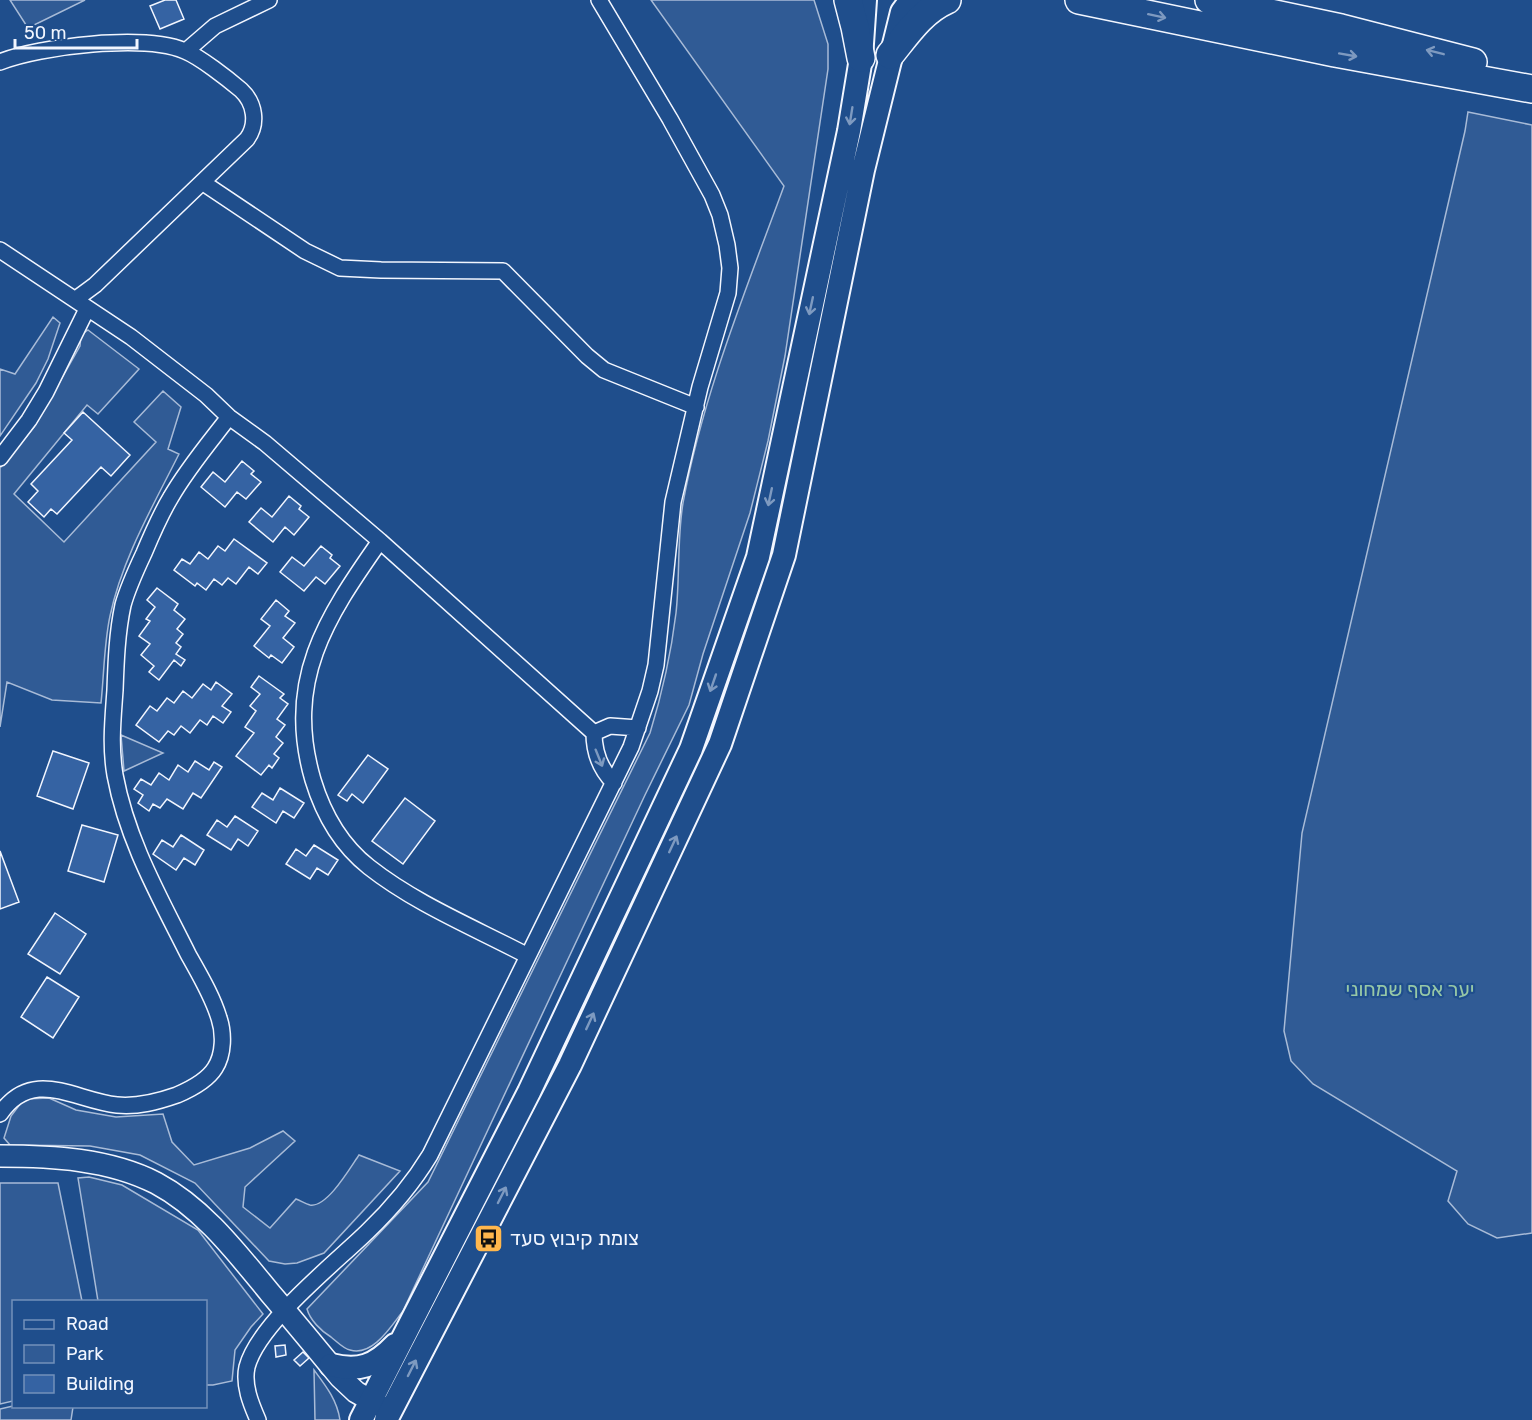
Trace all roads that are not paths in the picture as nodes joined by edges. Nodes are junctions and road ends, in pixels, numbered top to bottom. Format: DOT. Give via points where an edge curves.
graph roads {
  1 [pos="269,0"];
  2 [pos="599,0"];
  3 [pos="848,0"];
  4 [pos="865,0"];
  5 [pos="912,0"];
  6 [pos="947,0"];
  7 [pos="1080,0"];
  8 [pos="1209,0"];
  9 [pos="186,51"];
  10 [pos="890,55"];
  11 [pos="861,58"];
  12 [pos="0,62"];
  13 [pos="1532,77"];
  14 [pos="1532,89"];
  15 [pos="202,182"];
  16 [pos="0,250"];
  17 [pos="82,304"];
  18 [pos="696,407"];
  19 [pos="230,417"];
  20 [pos="0,458"];
  21 [pos="380,541"];
  22 [pos="638,728"];
  23 [pos="594,733"];
  24 [pos="614,783"];
  25 [pos="528,956"];
  26 [pos="0,1114"];
  27 [pos="0,1156"];
  28 [pos="285,1310"];
  29 [pos="405,1335"];
  30 [pos="331,1365"];
  31 [pos="377,1413"];
  32 [pos="258,1420"];
  1 -- 9 [label="street" via="215,26"];
  2 -- 18 [label="street" via="712,195 723,225 730,268 728,293"];
  3 -- 11 [label="highway"];
  4 -- 11 [label="main road"];
  5 -- 10 [label="main road" via="902,12"];
  6 -- 10 [label="highway" via="920,18"];
  7 -- 14 [label="highway, one-way"];
  13 -- 8 [label="highway, one-way" via="1341,28"];
  9 -- 12 [label="street" via="144,42 122,42 40,51"];
  9 -- 15 [label="street" via="247,96 254,120 254,130 247,139"];
  31 -- 10 [label="main road, one-way" via="570,1065 720,744 784,555 862,170"];
  11 -- 29 [label="main road, one-way" via="849,131 758,556 691,749 529,1092"];
  15 -- 17 [label="street" via="94,285"];
  15 -- 18 [label="street" via="305,251 340,268 503,271 604,370"];
  16 -- 17 [label="street"];
  17 -- 19 [label="street" via="131,337"];
  17 -- 20 [label="street" via="46,392"];
  18 -- 22 [label="street" via="673,502 656,665"];
  19 -- 21 [label="street"];
  19 -- 26 [label="street" via="171,497 130,581 117,640 111,739 130,834 219,1018 221,1054 206,1078 161,1100 114,1105 57,1089 41,1089 14,1099"];
  21 -- 23 [label="street"];
  21 -- 25 [label="street" via="324,628 304,692 306,756 316,790 328,820 350,850 368,866 432,906"];
  22 -- 23 [label="street" via="610,726"];
  22 -- 24 [label="street"];
  23 -- 24 [label="street, one-way" via="599,761"];
  24 -- 25 [label="street"];
  25 -- 28 [label="street" via="420,1172 369,1230"];
  27 -- 28 [label="street" via="84,1161 156,1183 221,1234"];
  28 -- 30 [label="street"];
  28 -- 32 [label="street" via="258,1343 246,1370 250,1400"];
  29 -- 30 [label="main road" via="387,1354 363,1367"];
  29 -- 31 [label="main road"];
  30 -- 31 [label="street"];
}
